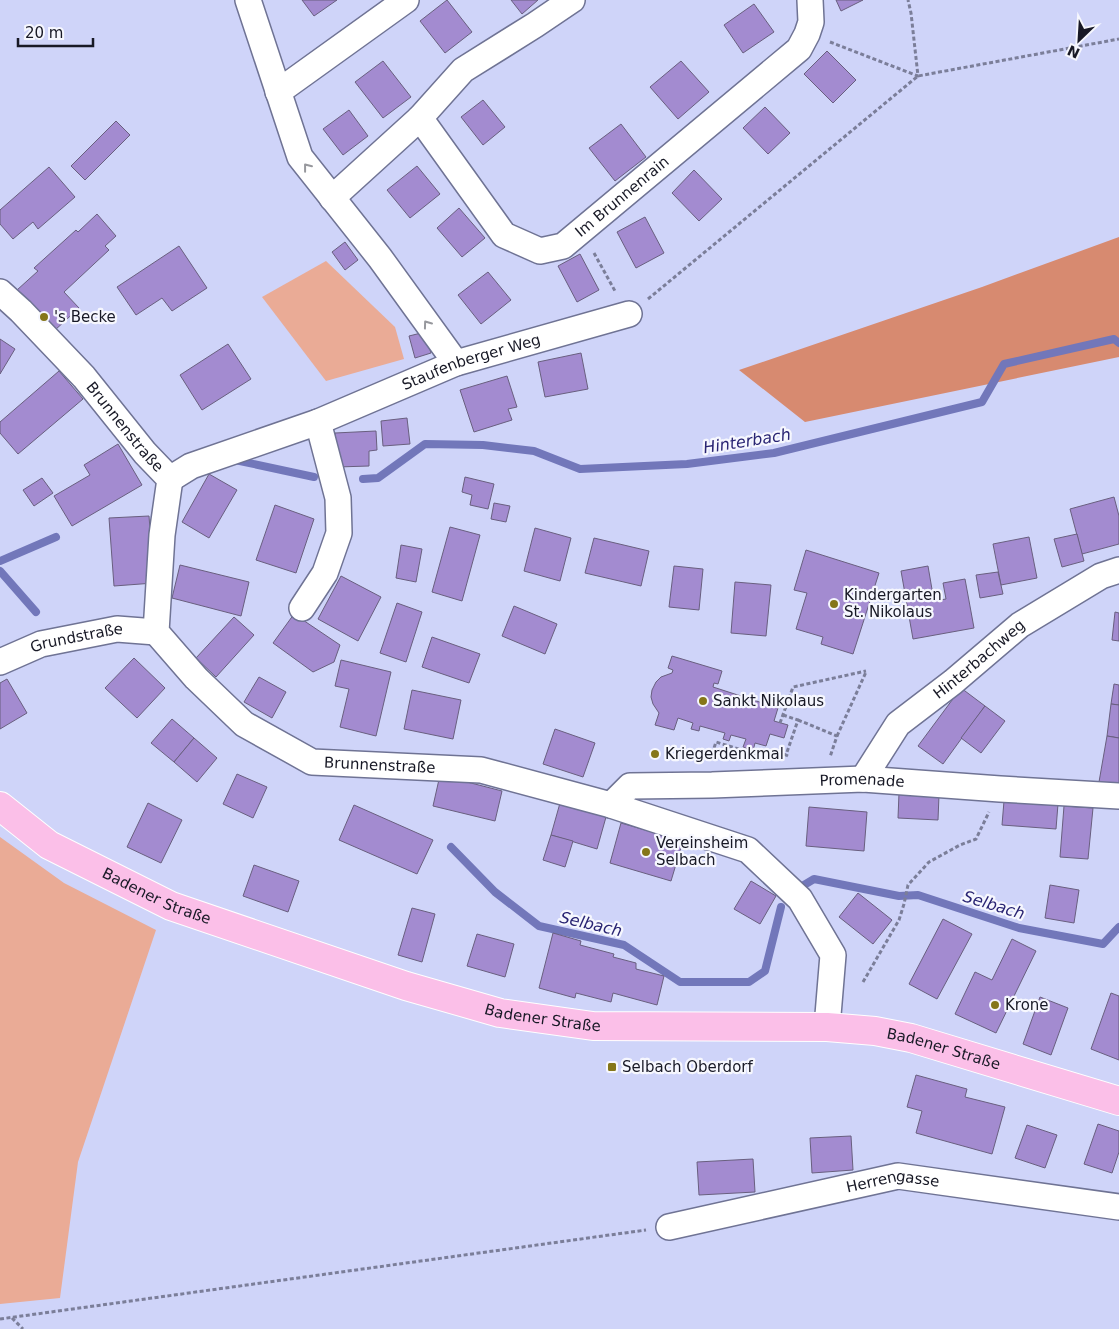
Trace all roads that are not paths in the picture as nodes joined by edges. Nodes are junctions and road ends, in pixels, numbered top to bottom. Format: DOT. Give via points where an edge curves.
graph roads {
  1 [pos="248,0"];
  2 [pos="406,0"];
  3 [pos="572,0"];
  4 [pos="810,0"];
  5 [pos="278,92"];
  6 [pos="420,118"];
  7 [pos="332,198"];
  8 [pos="0,292"];
  9 [pos="629,314"];
  10 [pos="456,363"];
  11 [pos="318,422"];
  12 [pos="170,479"];
  13 [pos="1119,570"];
  14 [pos="302,608"];
  15 [pos="156,632"];
  16 [pos="0,662"];
  17 [pos="863,779"];
  18 [pos="1119,796"];
  19 [pos="611,805"];
  20 [pos="0,806"];
  21 [pos="826,1027"];
  22 [pos="1119,1101"];
  23 [pos="1119,1207"];
  24 [pos="669,1227"];
  1 -- 5 [label="street"];
  2 -- 5 [label="street"];
  3 -- 6 [label="street" via="463,70"];
  4 -- 6 [label="street, Im Brunnenrain" via="811,22 799,49 563,246 540,251 504,235"];
  7 -- 5 [label="street, one-way" via="300,157"];
  6 -- 7 [label="street"];
  10 -- 7 [label="street, one-way"];
  8 -- 12 [label="street, Brunnenstraße" via="84,378"];
  9 -- 10 [label="street, Staufenberger Weg"];
  10 -- 11 [label="street, Staufenberger Weg"];
  11 -- 12 [label="street, Staufenberger Weg" via="191,466"];
  11 -- 14 [label="street" via="338,498 338,533 326,573"];
  12 -- 15 [label="street, Brunnenstraße" via="162,535"];
  13 -- 17 [label="street, Hinterbachweg" via="1101,576 1020,625 898,724"];
  15 -- 16 [label="street, Grundstraße" via="117,629 41,644"];
  15 -- 19 [label="street, Brunnenstraße" via="196,678 244,724 312,762 481,770"];
  17 -- 18 [label="street, Promenade"];
  17 -- 19 [label="street, Promenade" via="806,775 712,785 630,786"];
  19 -- 21 [label="street, Brunnenstraße" via="748,850 800,899 833,954"];
  20 -- 21 [label="main road, Badener Straße" via="49,846 171,906 406,986 500,1013 593,1026"];
  21 -- 22 [label="main road, Badener Straße" via="911,1038"];
  23 -- 24 [label="street, Herrengasse" via="898,1176"];
}
